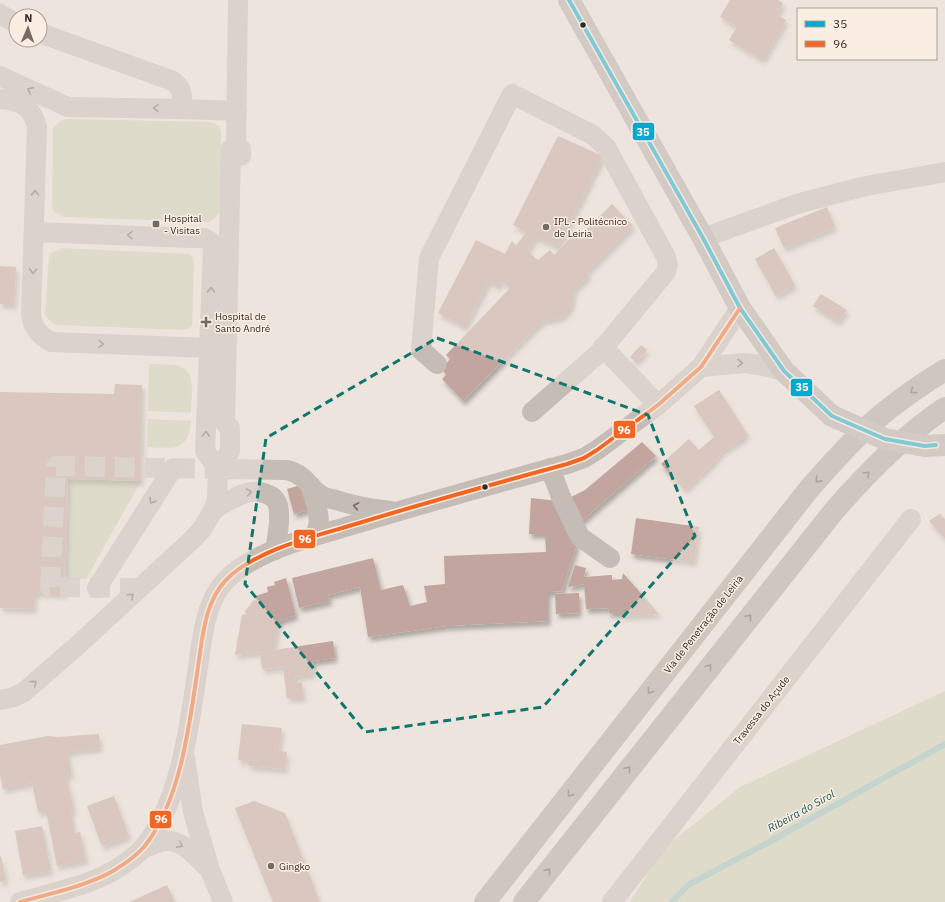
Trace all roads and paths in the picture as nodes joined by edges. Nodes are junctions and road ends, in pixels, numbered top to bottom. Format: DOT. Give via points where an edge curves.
graph roads {
  1 [pos="238,0"];
  2 [pos="568,0"];
  3 [pos="48,36"];
  4 [pos="0,76"];
  5 [pos="0,99"];
  6 [pos="182,109"];
  7 [pos="237,111"];
  8 [pos="945,172"];
  9 [pos="34,232"];
  10 [pos="703,238"];
  11 [pos="740,308"];
  12 [pos="603,347"];
  13 [pos="209,348"];
  14 [pos="437,364"];
  15 [pos="701,367"];
  16 [pos="945,370"];
  17 [pos="784,371"];
  18 [pos="658,405"];
  19 [pos="945,408"];
  20 [pos="532,412"];
  21 [pos="945,445"];
  22 [pos="173,468"];
  23 [pos="550,468"];
  24 [pos="218,469"];
  25 [pos="310,486"];
  26 [pos="214,509"];
  27 [pos="395,512"];
  28 [pos="912,519"];
  29 [pos="313,537"];
  30 [pos="275,550"];
  31 [pos="610,558"];
  32 [pos="97,588"];
  33 [pos="0,700"];
  34 [pos="184,753"];
  35 [pos="143,848"];
  36 [pos="210,870"];
  37 [pos="20,902"];
  38 [pos="224,902"];
  39 [pos="485,902"];
  40 [pos="524,902"];
  41 [pos="612,902"];
  1 -- 7 [label="street"];
  2 -- 10 [label="main road"];
  3 -- 6 [label="street" via="173,81 182,92"];
  6 -- 4 [label="street, one-way" via="68,107"];
  9 -- 5 [label="street, one-way" via="37,135 35,120 22,104"];
  6 -- 7 [label="street"];
  7 -- 24 [label="street" via="236,145 231,149 225,423 230,428 230,451"];
  8 -- 10 [label="street" via="866,186 800,203"];
  9 -- 13 [label="street, one-way" via="31,315 32,324 43,337 51,342"];
  13 -- 9 [label="street, one-way" via="211,242 204,238"];
  10 -- 11 [label="main road"];
  11 -- 15 [label="street"];
  11 -- 17 [label="main road"];
  12 -- 14 [label="street" via="666,272 666,257 606,147 593,135 512,94 429,258 421,350"];
  12 -- 18 [label="street"];
  12 -- 20 [label="street"];
  24 -- 13 [label="street, one-way" via="205,450"];
  15 -- 17 [label="street, one-way" via="744,363"];
  15 -- 18 [label="street"];
  16 -- 39 [label="highway, Via de Penetração de Leiria, one-way" via="881,415 858,436 809,490"];
  17 -- 21 [label="main road, bridge" via="832,416 885,438 925,446"];
  18 -- 23 [label="street" via="584,458"];
  40 -- 19 [label="highway, one-way" via="834,511 888,453"];
  22 -- 32 [label="street, one-way"];
  23 -- 27 [label="street"];
  23 -- 31 [label="street" via="580,537"];
  24 -- 25 [label="street" via="286,470 305,478"];
  24 -- 26 [label="street"];
  27 -- 25 [label="street, one-way" via="353,506 324,497"];
  25 -- 29 [label="street" via="318,511 318,527"];
  26 -- 30 [label="street, one-way" via="246,492 260,492 273,496 279,512"];
  33 -- 26 [label="street, one-way" via="14,698 24,692 79,644 194,538"];
  27 -- 29 [label="street"];
  28 -- 41 [label="street, Travessa do Açude"];
  29 -- 30 [label="street"];
  30 -- 34 [label="street" via="259,556 236,571 217,591 212,602 204,629"];
  34 -- 35 [label="street" via="165,810"];
  34 -- 36 [label="street" via="193,812"];
  35 -- 36 [label="street, one-way" via="164,841 173,841 182,845"];
  35 -- 37 [label="street" via="114,870 82,885"];
  36 -- 38 [label="street"];
}
